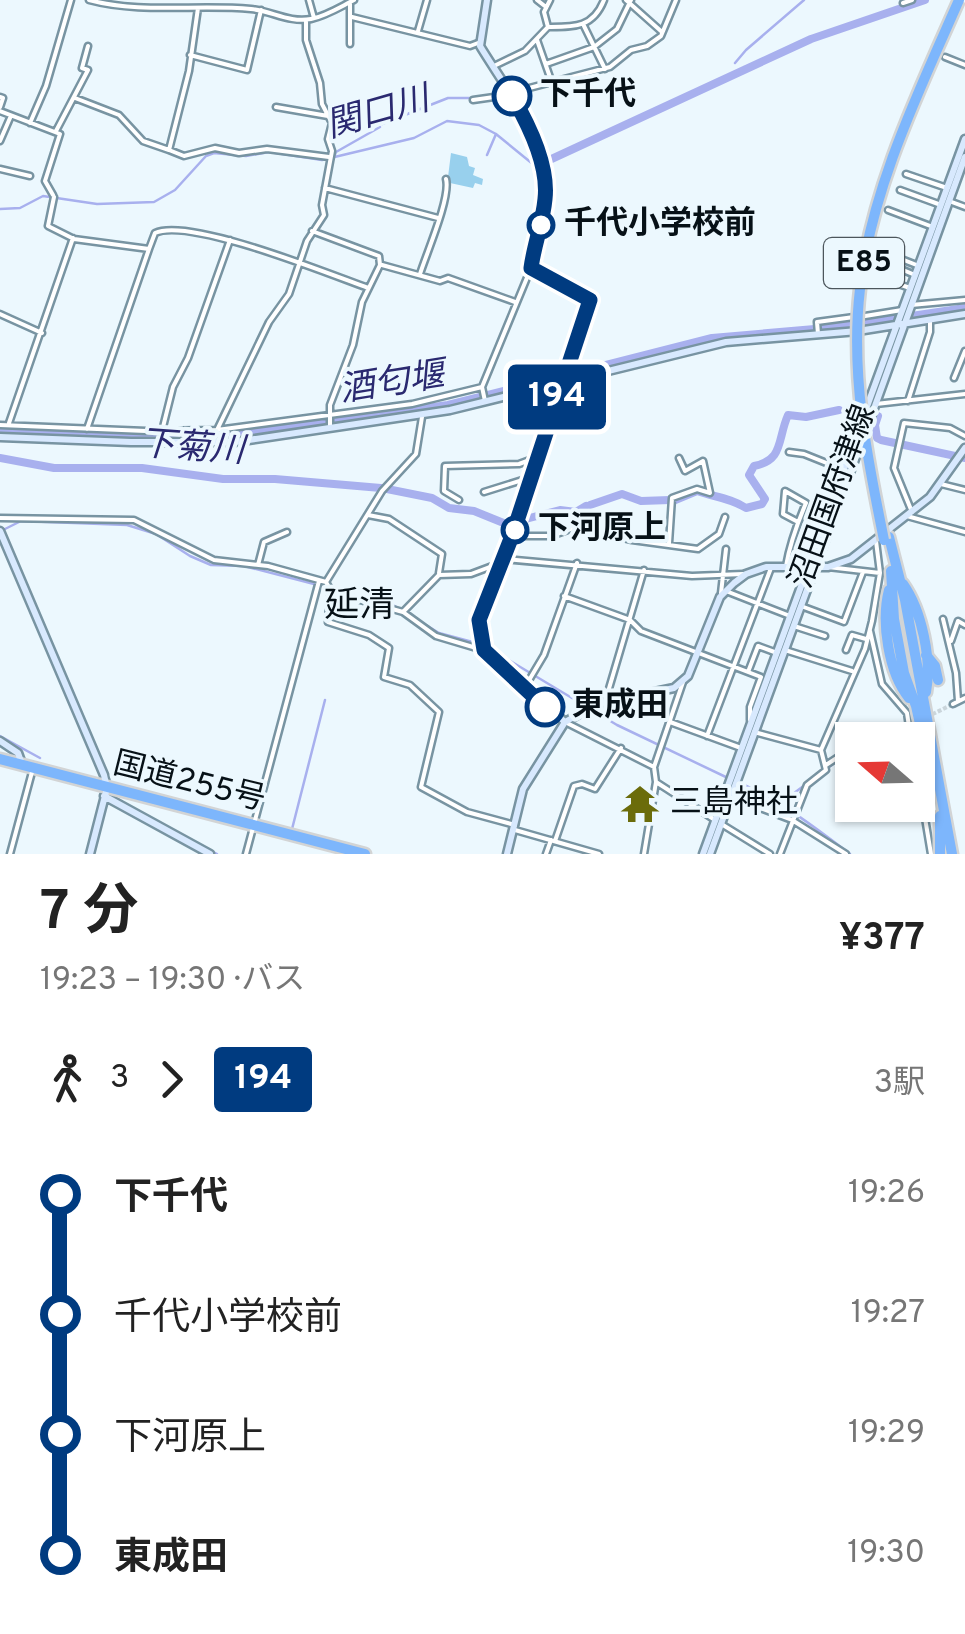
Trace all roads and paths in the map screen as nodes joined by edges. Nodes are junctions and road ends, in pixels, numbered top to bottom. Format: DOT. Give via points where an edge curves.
graph roads {
  1 [pos="71,0"];
  2 [pos="89,0"];
  3 [pos="309,0"];
  4 [pos="428,0"];
  5 [pos="487,0"];
  6 [pos="537,0"];
  7 [pos="550,0"];
  8 [pos="604,0"];
  9 [pos="676,0"];
  10 [pos="912,0"];
  11 [pos="959,0"];
  12 [pos="351,1"];
  13 [pos="629,1"];
  14 [pos="902,3"];
  15 [pos="546,7"];
  16 [pos="198,8"];
  17 [pos="261,10"];
  18 [pos="314,18"];
  19 [pos="352,18"];
  20 [pos="306,20"];
  21 [pos="584,26"];
  22 [pos="548,28"];
  23 [pos="418,31"];
  24 [pos="664,34"];
  25 [pos="538,40"];
  26 [pos="479,42"];
  27 [pos="350,44"];
  28 [pos="88,46"];
  29 [pos="594,46"];
  30 [pos="190,55"];
  31 [pos="945,57"];
  32 [pos="546,64"];
  33 [pos="965,64"];
  34 [pos="494,66"];
  35 [pos="605,69"];
  36 [pos="552,82"];
  37 [pos="510,94"];
  38 [pos="0,97"];
  39 [pos="75,98"];
  40 [pos="473,100"];
  41 [pos="276,107"];
  42 [pos="0,109"];
  43 [pos="10,116"];
  44 [pos="328,116"];
  45 [pos="30,123"];
  46 [pos="56,131"];
  47 [pos="965,139"];
  48 [pos="0,142"];
  49 [pos="169,150"];
  50 [pos="965,157"];
  51 [pos="332,159"];
  52 [pos="0,169"];
  53 [pos="906,174"];
  54 [pos="30,176"];
  55 [pos="446,179"];
  56 [pos="325,188"];
  57 [pos="947,188"];
  58 [pos="900,190"];
  59 [pos="945,203"];
  60 [pos="965,208"];
  61 [pos="888,210"];
  62 [pos="438,218"];
  63 [pos="933,228"];
  64 [pos="312,231"];
  65 [pos="72,238"];
  66 [pos="230,240"];
  67 [pos="149,249"];
  68 [pos="886,253"];
  69 [pos="299,262"];
  70 [pos="884,262"];
  71 [pos="380,265"];
  72 [pos="531,268"];
  73 [pos="917,270"];
  74 [pos="420,274"];
  75 [pos="884,278"];
  76 [pos="368,288"];
  77 [pos="910,288"];
  78 [pos="965,300"];
  79 [pos="515,302"];
  80 [pos="911,306"];
  81 [pos="0,314"];
  82 [pos="965,314"];
  83 [pos="854,318"];
  84 [pos="901,319"];
  85 [pos="930,319"];
  86 [pos="42,333"];
  87 [pos="818,334"];
  88 [pos="965,351"];
  89 [pos="954,378"];
  90 [pos="562,382"];
  91 [pos="482,389"];
  92 [pos="965,394"];
  93 [pos="485,401"];
  94 [pos="908,401"];
  95 [pos="876,404"];
  96 [pos="328,415"];
  97 [pos="422,415"];
  98 [pos="0,424"];
  99 [pos="8,425"];
  100 [pos="87,428"];
  101 [pos="330,428"];
  102 [pos="217,430"];
  103 [pos="162,431"];
  104 [pos="965,436"];
  105 [pos="0,437"];
  106 [pos="789,452"];
  107 [pos="961,454"];
  108 [pos="538,457"];
  109 [pos="679,458"];
  110 [pos="844,470"];
  111 [pos="532,478"];
  112 [pos="941,484"];
  113 [pos="965,490"];
  114 [pos="484,492"];
  115 [pos="459,500"];
  116 [pos="909,514"];
  117 [pos="368,515"];
  118 [pos="725,517"];
  119 [pos="0,518"];
  120 [pos="798,522"];
  121 [pos="287,532"];
  122 [pos="965,532"];
  123 [pos="1,534"];
  124 [pos="512,536"];
  125 [pos="883,539"];
  126 [pos="669,543"];
  127 [pos="726,549"];
  128 [pos="503,560"];
  129 [pos="577,563"];
  130 [pos="258,565"];
  131 [pos="772,567"];
  132 [pos="828,567"];
  133 [pos="786,568"];
  134 [pos="811,568"];
  135 [pos="644,570"];
  136 [pos="863,572"];
  137 [pos="880,573"];
  138 [pos="746,574"];
  139 [pos="438,575"];
  140 [pos="725,575"];
  141 [pos="896,579"];
  142 [pos="319,581"];
  143 [pos="326,582"];
  144 [pos="330,589"];
  145 [pos="723,594"];
  146 [pos="564,596"];
  147 [pos="758,604"];
  148 [pos="801,606"];
  149 [pos="404,610"];
  150 [pos="790,616"];
  151 [pos="943,619"];
  152 [pos="630,620"];
  153 [pos="965,624"];
  154 [pos="794,626"];
  155 [pos="870,630"];
  156 [pos="826,636"];
  157 [pos="866,640"];
  158 [pos="482,646"];
  159 [pos="950,646"];
  160 [pos="846,650"];
  161 [pos="781,651"];
  162 [pos="697,652"];
  163 [pos="926,654"];
  164 [pos="734,666"];
  165 [pos="852,671"];
  166 [pos="748,672"];
  167 [pos="938,680"];
  168 [pos="683,682"];
  169 [pos="524,688"];
  170 [pos="965,698"];
  171 [pos="605,702"];
  172 [pos="920,704"];
  173 [pos="565,722"];
  174 [pos="670,722"];
  175 [pos="911,722"];
  176 [pos="752,729"];
  177 [pos="707,736"];
  178 [pos="0,741"];
  179 [pos="621,748"];
  180 [pos="742,748"];
  181 [pos="821,750"];
  182 [pos="0,759"];
  183 [pos="835,760"];
  184 [pos="28,766"];
  185 [pos="654,767"];
  186 [pos="826,767"];
  187 [pos="733,780"];
  188 [pos="656,782"];
  189 [pos="105,792"];
  190 [pos="732,797"];
  191 [pos="792,820"];
  192 [pos="718,822"];
  193 [pos="925,822"];
  194 [pos="254,825"];
  195 [pos="515,828"];
  196 [pos="553,840"];
  197 [pos="326,849"];
  198 [pos="10,854"];
  199 [pos="90,854"];
  200 [pos="210,854"];
  201 [pos="246,854"];
  202 [pos="365,854"];
  203 [pos="507,854"];
  204 [pos="546,854"];
  205 [pos="600,854"];
  206 [pos="644,854"];
  207 [pos="706,854"];
  208 [pos="770,854"];
  209 [pos="780,854"];
  210 [pos="846,854"];
  211 [pos="932,854"];
  212 [pos="950,854"];
  1 -- 45 [label="street"];
  2 -- 16 [label="street" via="117,8"];
  3 -- 18 [label="street"];
  4 -- 23 [label="street"];
  5 -- 26 [label="main road"];
  6 -- 15 [label="street"];
  7 -- 15 [label="street"];
  8 -- 21 [label="street"];
  9 -- 24 [label="street"];
  10 -- 14 [label="street"];
  11 -- 83 [label="street" via="878,186"];
  11 -- 125 [label="highway, E85, bridge" via="884,186 860,288 859,400"];
  12 -- 18 [label="street"];
  12 -- 19 [label="street"];
  13 -- 24 [label="street"];
  13 -- 29 [label="street" via="617,29"];
  15 -- 22 [label="street"];
  16 -- 17 [label="street"];
  16 -- 30 [label="street"];
  17 -- 20 [label="street"];
  17 -- 30 [label="street" via="247,70"];
  18 -- 20 [label="street"];
  19 -- 23 [label="street"];
  19 -- 27 [label="street"];
  20 -- 44 [label="street"];
  21 -- 22 [label="street"];
  21 -- 29 [label="street"];
  22 -- 25 [label="street"];
  23 -- 26 [label="street" via="470,46"];
  24 -- 35 [label="street"];
  25 -- 32 [label="street"];
  25 -- 34 [label="street"];
  26 -- 34 [label="main road"];
  28 -- 39 [label="street" via="82,68 88,70"];
  29 -- 32 [label="street"];
  29 -- 35 [label="street"];
  30 -- 49 [label="street"];
  31 -- 33 [label="street"];
  32 -- 36 [label="street"];
  34 -- 37 [label="main road"];
  35 -- 36 [label="street"];
  36 -- 37 [label="street"];
  37 -- 40 [label="street"];
  37 -- 72 [label="main road" via="546,196"];
  38 -- 42 [label="street"];
  39 -- 46 [label="street"];
  39 -- 49 [label="street" via="119,116 143,140"];
  41 -- 44 [label="street"];
  42 -- 43 [label="street"];
  43 -- 45 [label="street"];
  43 -- 48 [label="street"];
  44 -- 51 [label="street"];
  45 -- 46 [label="street"];
  46 -- 65 [label="street" via="61,136 46,181 54,196 50,229"];
  47 -- 57 [label="main road, 沼田国府津線"];
  49 -- 51 [label="street" via="184,156 215,148 267,149"];
  50 -- 59 [label="main road, 沼田国府津線"];
  51 -- 56 [label="street"];
  52 -- 54 [label="street"];
  53 -- 57 [label="street"];
  55 -- 62 [label="street"];
  56 -- 62 [label="street"];
  56 -- 64 [label="street" via="324,214"];
  57 -- 59 [label="main road, 沼田国府津線"];
  58 -- 59 [label="street"];
  59 -- 60 [label="street"];
  59 -- 63 [label="main road, 沼田国府津線"];
  59 -- 80 [label="main road, 沼田国府津線"];
  61 -- 63 [label="street"];
  62 -- 74 [label="street"];
  63 -- 73 [label="main road, 沼田国府津線"];
  64 -- 69 [label="street"];
  64 -- 71 [label="street" via="379,256"];
  65 -- 67 [label="street"];
  65 -- 86 [label="street"];
  66 -- 67 [label="street" via="160,230"];
  66 -- 69 [label="street"];
  66 -- 103 [label="street" via="172,387"];
  67 -- 100 [label="street"];
  68 -- 73 [label="street"];
  69 -- 76 [label="street"];
  69 -- 102 [label="street" via="290,294 269,322"];
  70 -- 73 [label="street"];
  71 -- 74 [label="street"];
  71 -- 76 [label="street"];
  72 -- 79 [label="street"];
  72 -- 90 [label="main road" via="590,300"];
  73 -- 77 [label="main road, 沼田国府津線"];
  74 -- 79 [label="street"];
  75 -- 77 [label="street"];
  76 -- 96 [label="street"];
  77 -- 84 [label="main road, 沼田国府津線"];
  78 -- 80 [label="street"];
  79 -- 91 [label="street"];
  80 -- 84 [label="main road, 沼田国府津線"];
  81 -- 86 [label="street"];
  82 -- 85 [label="main road"];
  83 -- 84 [label="street"];
  83 -- 87 [label="street" via="818,322"];
  84 -- 85 [label="main road"];
  84 -- 87 [label="main road"];
  84 -- 95 [label="main road, 沼田国府津線"];
  84 -- 110 [label="main road, 沼田国府津線"];
  85 -- 94 [label="street"];
  86 -- 99 [label="street"];
  87 -- 90 [label="main road" via="726,342"];
  88 -- 89 [label="street"];
  90 -- 93 [label="main road"];
  90 -- 108 [label="main road"];
  91 -- 93 [label="street"];
  91 -- 96 [label="street"];
  92 -- 94 [label="street"];
  93 -- 97 [label="main road"];
  94 -- 95 [label="street"];
  95 -- 134 [label="main road, 沼田国府津線"];
  96 -- 101 [label="street"];
  96 -- 102 [label="street"];
  97 -- 101 [label="main road"];
  97 -- 117 [label="street" via="416,454"];
  98 -- 99 [label="street"];
  99 -- 100 [label="street"];
  100 -- 103 [label="street"];
  101 -- 105 [label="main road" via="215,444"];
  102 -- 103 [label="street"];
  104 -- 116 [label="street" via="904,423 894,468"];
  106 -- 110 [label="street"];
  107 -- 112 [label="main road"];
  108 -- 111 [label="main road"];
  108 -- 115 [label="street" via="519,464 445,466 444,491"];
  109 -- 126 [label="street" via="685,471 703,461 710,493 698,489 672,498"];
  110 -- 134 [label="main road, 沼田国府津線"];
  111 -- 114 [label="street"];
  111 -- 124 [label="main road"];
  112 -- 113 [label="street"];
  112 -- 116 [label="main road"];
  116 -- 122 [label="street"];
  116 -- 125 [label="main road"];
  117 -- 139 [label="street" via="389,518 442,554"];
  117 -- 143 [label="street"];
  118 -- 126 [label="street" via="718,534 698,549"];
  119 -- 130 [label="street" via="126,518 196,554"];
  120 -- 120 [label="street" via="783,514 785,492 806,503"];
  120 -- 133 [label="street"];
  121 -- 130 [label="street" via="264,542"];
  123 -- 189 [label="main road"];
  124 -- 126 [label="street" via="552,536 576,527"];
  124 -- 128 [label="main road"];
  125 -- 132 [label="main road"];
  125 -- 137 [label="street"];
  125 -- 141 [label="highway, E85"];
  127 -- 140 [label="street"];
  128 -- 129 [label="street"];
  128 -- 139 [label="street" via="471,574"];
  128 -- 158 [label="main road" via="479,620"];
  129 -- 135 [label="street"];
  129 -- 146 [label="street"];
  130 -- 142 [label="street"];
  131 -- 133 [label="main road"];
  131 -- 138 [label="main road"];
  131 -- 147 [label="street"];
  132 -- 134 [label="main road"];
  132 -- 136 [label="street"];
  133 -- 134 [label="main road"];
  134 -- 148 [label="main road, 沼田国府津線"];
  134 -- 150 [label="main road, 沼田国府津線"];
  135 -- 140 [label="street"];
  135 -- 152 [label="street"];
  136 -- 137 [label="street"];
  136 -- 148 [label="street" via="844,622"];
  137 -- 155 [label="street"];
  138 -- 140 [label="street"];
  138 -- 145 [label="main road"];
  139 -- 149 [label="street"];
  140 -- 145 [label="street"];
  141 -- 163 [label="highway, E85" via="912,598"];
  141 -- 172 [label="highway, E85"];
  141 -- 172 [label="highway, E85" via="884,609 896,679"];
  142 -- 143 [label="street"];
  142 -- 194 [label="street"];
  143 -- 144 [label="street"];
  144 -- 149 [label="street"];
  144 -- 195 [label="street" via="328,622 389,648 384,677 410,685 439,712 421,787"];
  145 -- 147 [label="street"];
  145 -- 162 [label="main road"];
  146 -- 152 [label="street"];
  146 -- 169 [label="street"];
  147 -- 150 [label="street"];
  147 -- 164 [label="street"];
  148 -- 154 [label="main road, 沼田国府津線"];
  149 -- 158 [label="street" via="436,636"];
  150 -- 161 [label="main road, 沼田国府津線"];
  151 -- 159 [label="street"];
  152 -- 162 [label="street"];
  152 -- 171 [label="street"];
  153 -- 159 [label="street" via="958,621"];
  154 -- 156 [label="street"];
  154 -- 161 [label="main road, 沼田国府津線"];
  155 -- 157 [label="street"];
  155 -- 175 [label="street" via="882,684"];
  157 -- 160 [label="street" via="852,636"];
  157 -- 165 [label="street"];
  158 -- 169 [label="main road"];
  159 -- 170 [label="street" via="956,703"];
  161 -- 165 [label="street"];
  161 -- 166 [label="street" via="758,646"];
  161 -- 176 [label="main road, 沼田国府津線"];
  162 -- 164 [label="street"];
  162 -- 168 [label="main road"];
  163 -- 167 [label="highway"];
  163 -- 172 [label="highway, E85"];
  164 -- 166 [label="street"];
  164 -- 177 [label="street"];
  165 -- 181 [label="street"];
  166 -- 176 [label="street" via="760,677 750,708"];
  168 -- 171 [label="main road"];
  168 -- 174 [label="street"];
  169 -- 173 [label="main road"];
  171 -- 173 [label="main road"];
  172 -- 212 [label="highway, E85"];
  172 -- 212 [label="highway, E85" via="930,719"];
  173 -- 179 [label="street"];
  173 -- 195 [label="main road" via="527,780"];
  174 -- 177 [label="street"];
  174 -- 185 [label="street"];
  176 -- 180 [label="main road, 沼田国府津線"];
  176 -- 181 [label="street"];
  176 -- 187 [label="main road, 沼田国府津線"];
  177 -- 180 [label="street"];
  178 -- 184 [label="main road"];
  179 -- 185 [label="street"];
  179 -- 196 [label="street" via="595,789 574,786"];
  180 -- 187 [label="main road, 沼田国府津線"];
  181 -- 186 [label="street"];
  182 -- 184 [label="highway, 国道255号"];
  183 -- 186 [label="street"];
  184 -- 189 [label="highway, 国道255号"];
  184 -- 198 [label="street"];
  185 -- 188 [label="street"];
  186 -- 191 [label="street" via="807,786"];
  187 -- 190 [label="main road, 沼田国府津線"];
  187 -- 192 [label="main road, 沼田国府津線"];
  188 -- 192 [label="street"];
  188 -- 206 [label="street"];
  189 -- 194 [label="highway, 国道255号"];
  189 -- 199 [label="main road"];
  189 -- 200 [label="main road"];
  190 -- 191 [label="street"];
  190 -- 192 [label="main road, 沼田国府津線"];
  191 -- 209 [label="street"];
  191 -- 210 [label="street"];
  192 -- 207 [label="main road, 沼田国府津線"];
  192 -- 208 [label="street"];
  193 -- 211 [label="street"];
  194 -- 197 [label="highway, 国道255号"];
  194 -- 201 [label="street"];
  195 -- 196 [label="street"];
  195 -- 203 [label="main road"];
  196 -- 204 [label="street"];
  196 -- 205 [label="street"];
  197 -- 202 [label="highway, 国道255号"];
}
